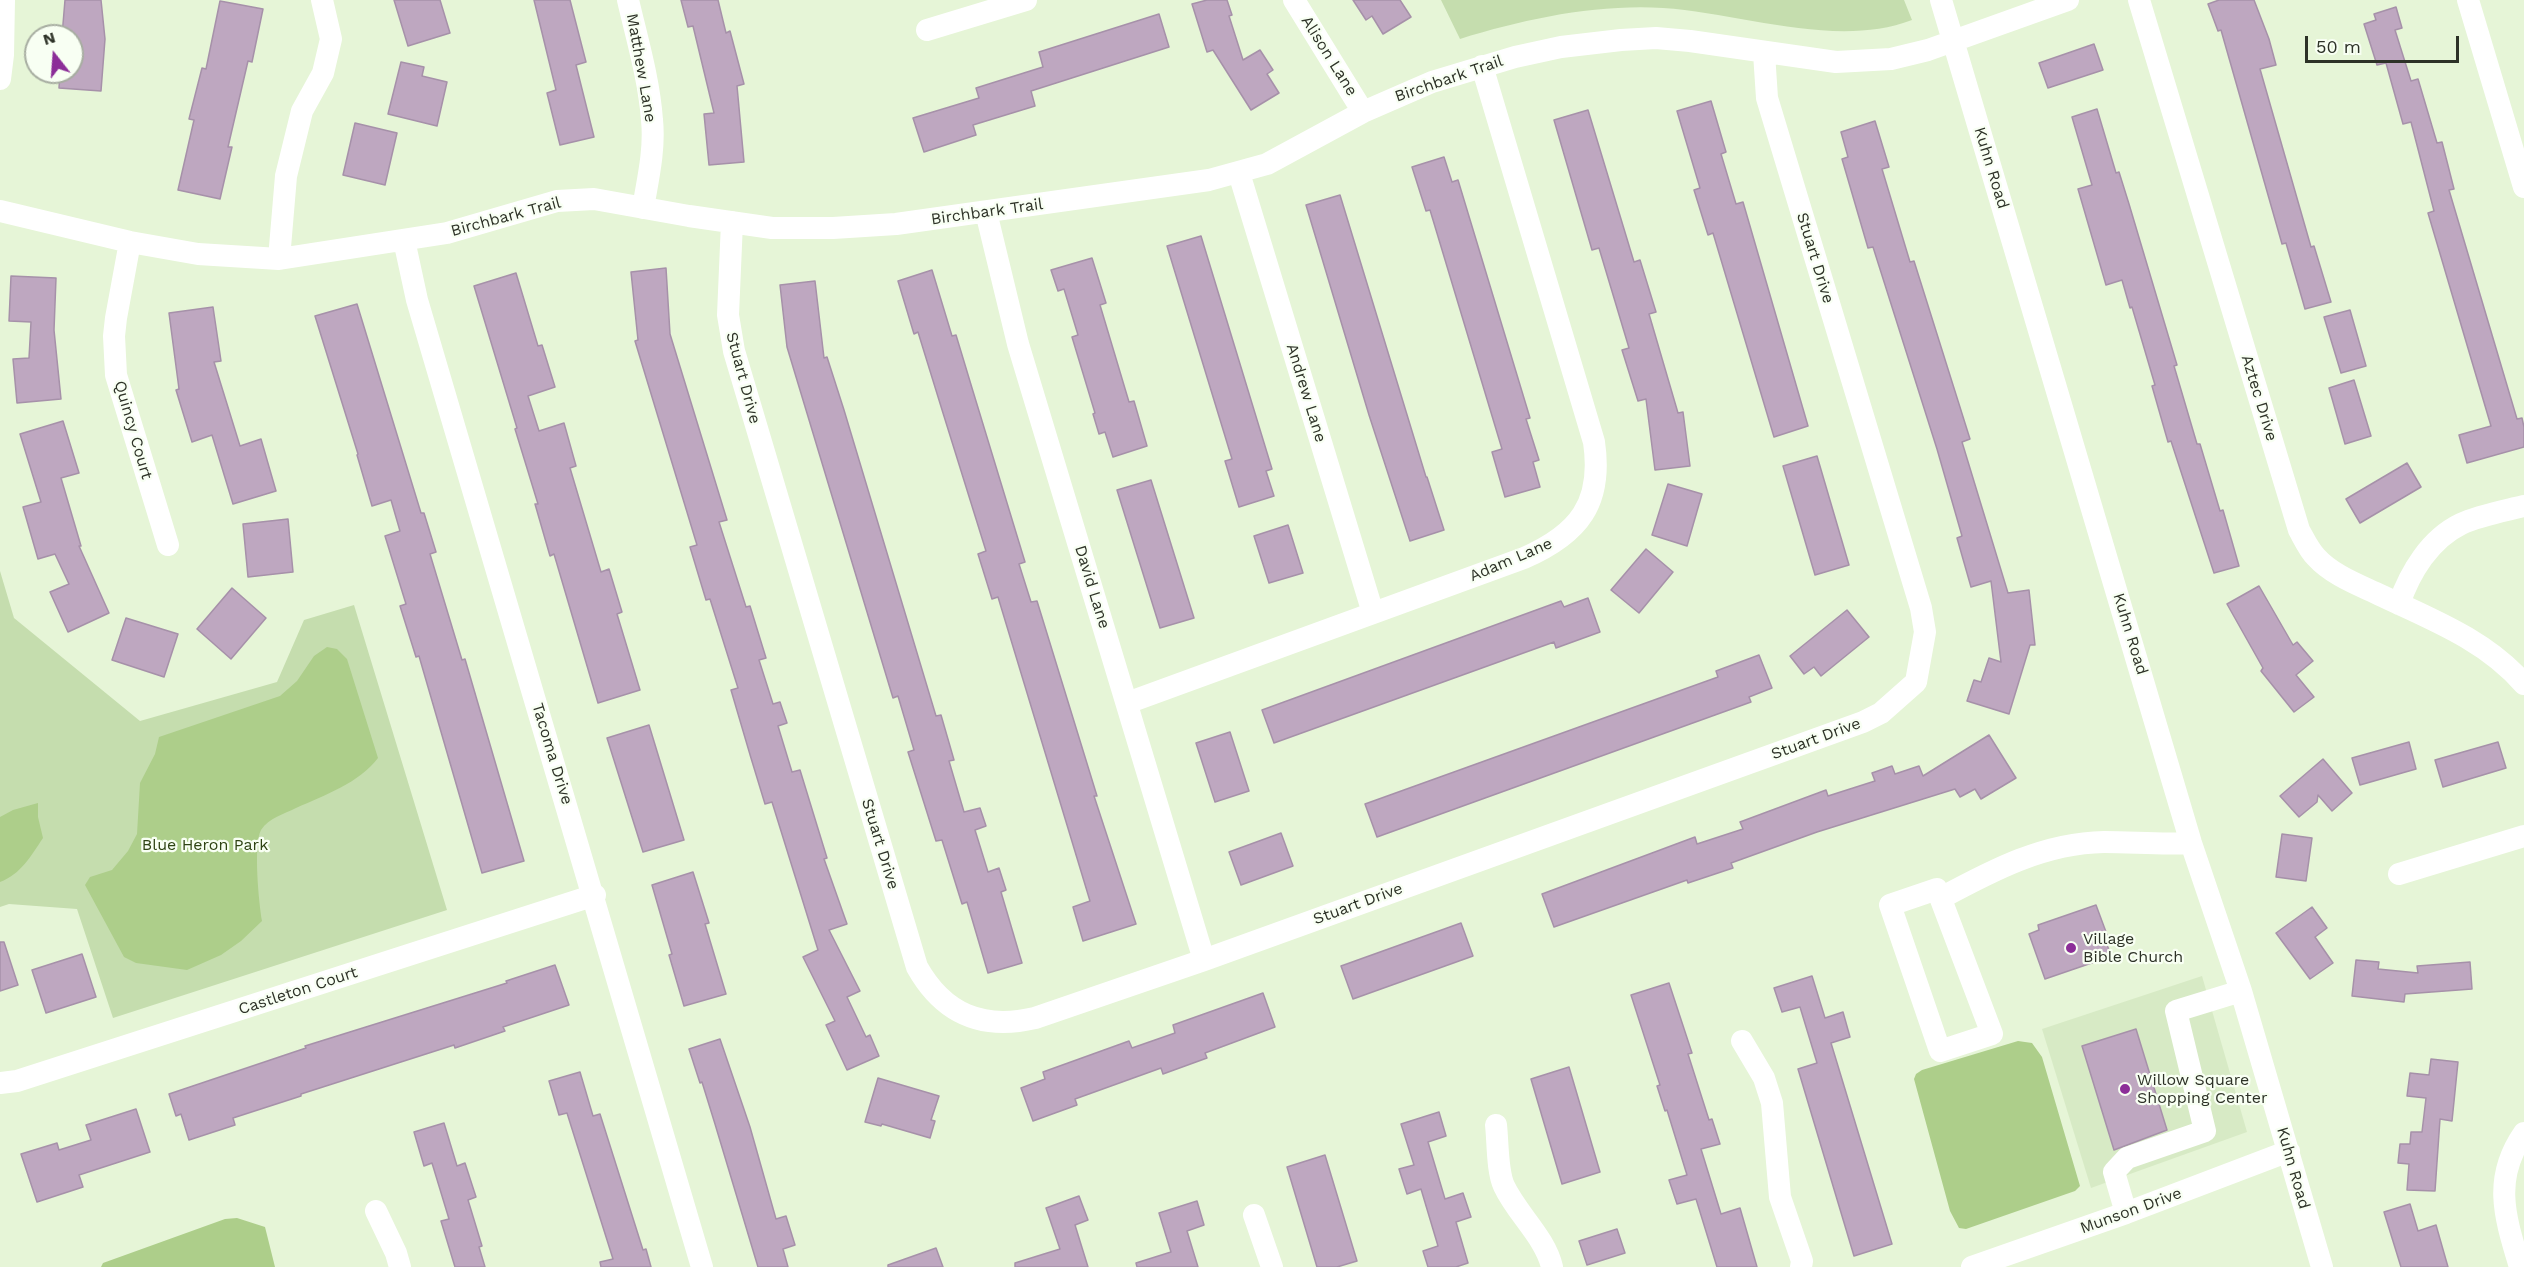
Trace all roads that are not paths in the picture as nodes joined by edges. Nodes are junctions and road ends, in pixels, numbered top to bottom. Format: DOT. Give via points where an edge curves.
graph roads {
  1 [pos="4,0"];
  2 [pos="322,0"];
  3 [pos="628,0"];
  4 [pos="1026,0"];
  5 [pos="1294,0"];
  6 [pos="1941,0"];
  7 [pos="2068,0"];
  8 [pos="2139,0"];
  9 [pos="2468,0"];
  10 [pos="927,30"];
  11 [pos="1954,41"];
  12 [pos="1764,53"];
  13 [pos="1482,66"];
  14 [pos="0,78"];
  15 [pos="1363,112"];
  16 [pos="1239,173"];
  17 [pos="2524,187"];
  18 [pos="643,208"];
  19 [pos="0,211"];
  20 [pos="986,212"];
  21 [pos="732,222"];
  22 [pos="404,240"];
  23 [pos="130,242"];
  24 [pos="279,259"];
  25 [pos="2524,506"];
  26 [pos="168,545"];
  27 [pos="2399,604"];
  28 [pos="1373,614"];
  29 [pos="2524,684"];
  30 [pos="1127,704"];
  31 [pos="2524,836"];
  32 [pos="2192,843"];
  33 [pos="2399,874"];
  34 [pos="595,895"];
  35 [pos="1941,898"];
  36 [pos="1204,960"];
  37 [pos="2241,991"];
  38 [pos="1742,1041"];
  39 [pos="0,1083"];
  40 [pos="1496,1125"];
  41 [pos="2524,1133"];
  42 [pos="2289,1151"];
  43 [pos="376,1211"];
  44 [pos="2126,1213"];
  45 [pos="1254,1215"];
  46 [pos="1806,1265"];
  47 [pos="400,1267"];
  48 [pos="702,1267"];
  49 [pos="1272,1267"];
  50 [pos="1552,1267"];
  51 [pos="1972,1267"];
  52 [pos="2322,1267"];
  53 [pos="2520,1267"];
  1 -- 14 [label="street"];
  2 -- 24 [label="street" via="331,39 322,73 302,111 289,165"];
  3 -- 18 [label="street, Matthew Lane" via="652,121"];
  4 -- 10 [label="street"];
  5 -- 15 [label="street, Alison Lane"];
  6 -- 11 [label="street, Kuhn Road"];
  7 -- 11 [label="street, Birchbark Trail"];
  8 -- 27 [label="street, Aztec Drive" via="2299,530 2316,558 2348,580"];
  9 -- 17 [label="street"];
  11 -- 12 [label="street, Birchbark Trail" via="1869,62"];
  11 -- 32 [label="street, Kuhn Road"];
  12 -- 13 [label="street, Birchbark Trail" via="1656,38 1561,47"];
  12 -- 36 [label="street, Stuart Drive" via="1767,98 1922,608 1925,632 1916,682 1881,713 1863,722"];
  13 -- 15 [label="street, Birchbark Trail" via="1432,82"];
  13 -- 28 [label="street, Adam Lane" via="1594,442 1597,476 1593,494 1577,523 1562,538 1544,549"];
  15 -- 16 [label="street, Birchbark Trail" via="1267,164"];
  16 -- 20 [label="street, Birchbark Trail"];
  16 -- 28 [label="street, Andrew Lane"];
  18 -- 21 [label="street, Birchbark Trail"];
  18 -- 22 [label="street, Birchbark Trail" via="594,199 557,201 447,233"];
  19 -- 23 [label="street, Birchbark Trail"];
  20 -- 21 [label="street, Birchbark Trail" via="833,228 772,228"];
  20 -- 30 [label="street, David Lane" via="1018,344"];
  21 -- 36 [label="street, Stuart Drive" via="728,315 734,351 924,980 958,1012 986,1021 1014,1023"];
  22 -- 24 [label="street, Birchbark Trail"];
  22 -- 34 [label="street, Tacoma Drive" via="417,300"];
  23 -- 24 [label="street, Birchbark Trail" via="198,254"];
  23 -- 26 [label="street, Quincy Court" via="116,318 116,375"];
  25 -- 27 [label="street" via="2462,523 2446,533 2408,580"];
  27 -- 29 [label="street, Aztec Drive" via="2458,632 2490,653"];
  28 -- 30 [label="street, Adam Lane"];
  30 -- 36 [label="street, David Lane"];
  31 -- 33 [label="street"];
  32 -- 35 [label="street" via="2067,845 2024,857"];
  32 -- 37 [label="street, Kuhn Road"];
  34 -- 39 [label="street, Castleton Court" via="17,1081"];
  34 -- 48 [label="street, Tacoma Drive"];
  35 -- 35 [label="street" via="1937,889 1890,905 1940,1051 1992,1034"];
  37 -- 42 [label="street, Kuhn Road"];
  37 -- 44 [label="street" via="2176,1011 2205,1131 2127,1158 2118,1165 2114,1172"];
  38 -- 46 [label="street" via="1764,1078 1772,1103 1780,1197"];
  40 -- 50 [label="street" via="1503,1184"];
  41 -- 53 [label="street" via="2512,1150 2503,1199"];
  42 -- 44 [label="street, Munson Drive"];
  42 -- 52 [label="street, Kuhn Road"];
  43 -- 47 [label="street"];
  44 -- 51 [label="street, Munson Drive"];
  45 -- 49 [label="street"];
}
